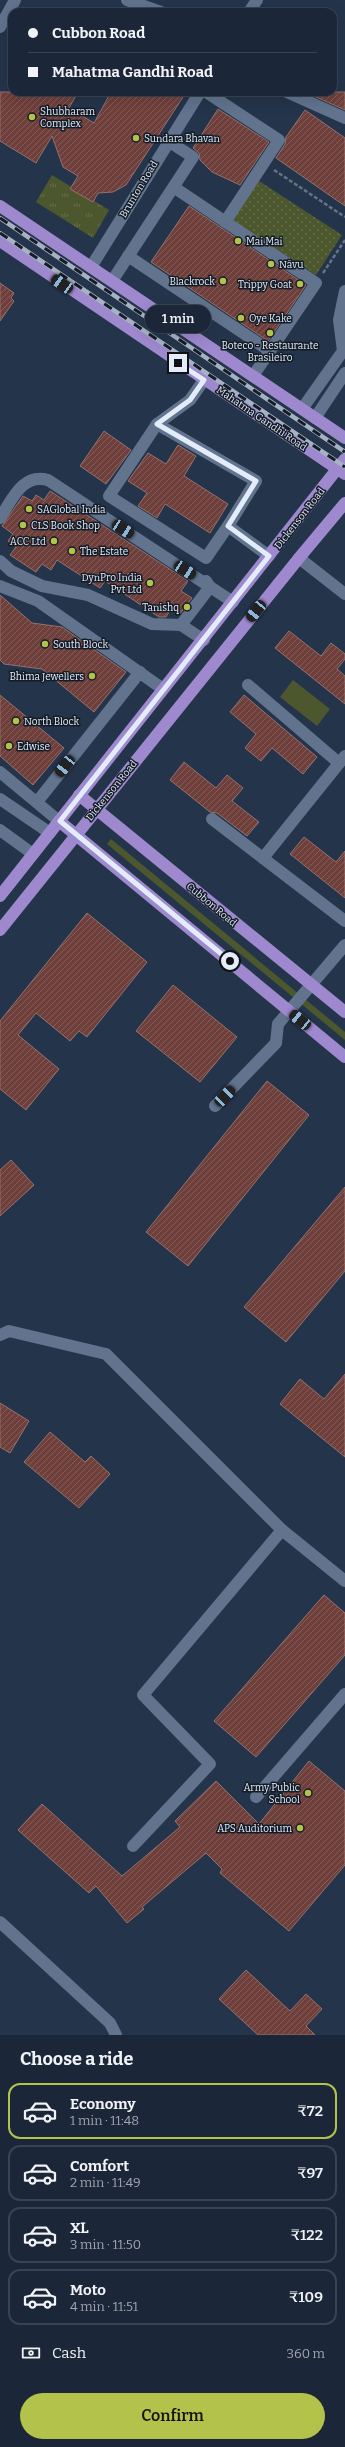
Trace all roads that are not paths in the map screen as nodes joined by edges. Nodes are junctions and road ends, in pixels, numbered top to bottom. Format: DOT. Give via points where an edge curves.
graph roads {
  1 [pos="127,0"];
  2 [pos="150,8"];
  3 [pos="8,13"];
  4 [pos="0,27"];
  5 [pos="197,96"];
  6 [pos="212,96"];
  7 [pos="296,96"];
  8 [pos="345,118"];
  9 [pos="168,142"];
  10 [pos="175,188"];
  11 [pos="0,206"];
  12 [pos="225,222"];
  13 [pos="0,242"];
  14 [pos="128,256"];
  15 [pos="92,267"];
  16 [pos="112,281"];
  17 [pos="345,291"];
  18 [pos="270,351"];
  19 [pos="344,352"];
  20 [pos="345,373"];
  21 [pos="254,376"];
  22 [pos="204,380"];
  23 [pos="302,409"];
  24 [pos="315,418"];
  25 [pos="157,424"];
  26 [pos="345,438"];
  27 [pos="345,459"];
  28 [pos="341,472"];
  29 [pos="345,503"];
  30 [pos="0,518"];
  31 [pos="228,526"];
  32 [pos="269,556"];
  33 [pos="299,558"];
  34 [pos="0,561"];
  35 [pos="183,562"];
  36 [pos="0,586"];
  37 [pos="213,589"];
  38 [pos="345,594"];
  39 [pos="233,602"];
  40 [pos="185,628"];
  41 [pos="204,640"];
  42 [pos="140,672"];
  43 [pos="248,685"];
  44 [pos="163,689"];
  45 [pos="342,760"];
  46 [pos="0,772"];
  47 [pos="79,795"];
  48 [pos="0,800"];
  49 [pos="37,802"];
  50 [pos="97,808"];
  51 [pos="212,819"];
  52 [pos="60,821"];
  53 [pos="0,830"];
  54 [pos="50,833"];
  55 [pos="76,834"];
  56 [pos="33,854"];
  57 [pos="263,858"];
  58 [pos="0,896"];
  59 [pos="345,921"];
  60 [pos="0,930"];
  61 [pos="345,945"];
  62 [pos="313,985"];
  63 [pos="289,1011"];
  64 [pos="345,1012"];
  65 [pos="345,1057"];
  66 [pos="215,1106"];
  67 [pos="0,1335"];
  68 [pos="282,1530"];
  69 [pos="345,1581"];
  70 [pos="345,1694"];
  71 [pos="256,1797"];
  72 [pos="133,1846"];
  73 [pos="0,1922"];
  74 [pos="116,2035"];
  1 -- 2 [label="street"];
  3 -- 4 [label="street"];
  5 -- 9 [label="street, Brunton Road"];
  6 -- 12 [label="street" via="279,140"];
  7 -- 8 [label="street"];
  9 -- 10 [label="street" via="193,157"];
  9 -- 15 [label="street, Brunton Road"];
  10 -- 12 [label="street"];
  10 -- 14 [label="street"];
  11 -- 15 [label="main road"];
  12 -- 18 [label="street" via="316,283"];
  13 -- 22 [label="main road, Mahatma Gandhi Road"];
  14 -- 16 [label="street"];
  14 -- 18 [label="street"];
  15 -- 16 [label="main road"];
  16 -- 21 [label="main road"];
  17 -- 19 [label="street" via="339,320"];
  18 -- 21 [label="street"];
  19 -- 23 [label="street"];
  20 -- 24 [label="street"];
  21 -- 23 [label="main road"];
  22 -- 25 [label="street" via="190,400"];
  22 -- 28 [label="main road, Mahatma Gandhi Road"];
  23 -- 24 [label="main road"];
  24 -- 26 [label="main road"];
  25 -- 31 [label="street" via="256,481"];
  25 -- 31 [label="street" via="109,496 206,558"];
  27 -- 28 [label="main road, Dickenson Road"];
  28 -- 32 [label="main road, Dickenson Road"];
  29 -- 33 [label="main road, Dickenson Road"];
  30 -- 37 [label="street" via="20,487 30,479 48,480"];
  31 -- 32 [label="street"];
  32 -- 39 [label="main road, Dickenson Road"];
  33 -- 38 [label="street"];
  33 -- 50 [label="main road, Dickenson Road"];
  34 -- 40 [label="street" via="12,571 42,586 88,595 152,624"];
  35 -- 37 [label="street" via="203,576"];
  36 -- 42 [label="street" via="38,601"];
  37 -- 39 [label="street"];
  37 -- 40 [label="street"];
  39 -- 41 [label="main road, Dickenson Road"];
  40 -- 41 [label="street"];
  41 -- 44 [label="main road, Dickenson Road"];
  42 -- 44 [label="street"];
  42 -- 49 [label="street"];
  43 -- 45 [label="street"];
  44 -- 47 [label="main road, Dickenson Road"];
  45 -- 57 [label="street"];
  46 -- 49 [label="street"];
  47 -- 50 [label="main road, Cubbon Road"];
  47 -- 52 [label="main road, Dickenson Road"];
  48 -- 54 [label="street"];
  49 -- 52 [label="street"];
  50 -- 55 [label="main road, Dickenson Road"];
  50 -- 62 [label="main road, Cubbon Road"];
  51 -- 57 [label="street"];
  52 -- 54 [label="main road, Dickenson Road"];
  52 -- 55 [label="main road"];
  53 -- 56 [label="street"];
  54 -- 56 [label="main road, Dickenson Road"];
  55 -- 60 [label="main road, Dickenson Road"];
  55 -- 63 [label="main road"];
  56 -- 58 [label="main road, Dickenson Road"];
  57 -- 59 [label="street"];
  61 -- 62 [label="street"];
  62 -- 63 [label="street"];
  62 -- 64 [label="main road, Cubbon Road"];
  63 -- 65 [label="main road"];
  63 -- 66 [label="street" via="278,1024 276,1043"];
  67 -- 68 [label="street" via="9,1331 106,1354"];
  68 -- 69 [label="street"];
  68 -- 72 [label="street" via="143,1695 210,1764"];
  70 -- 71 [label="street"];
  73 -- 74 [label="street" via="110,2023"];
}
